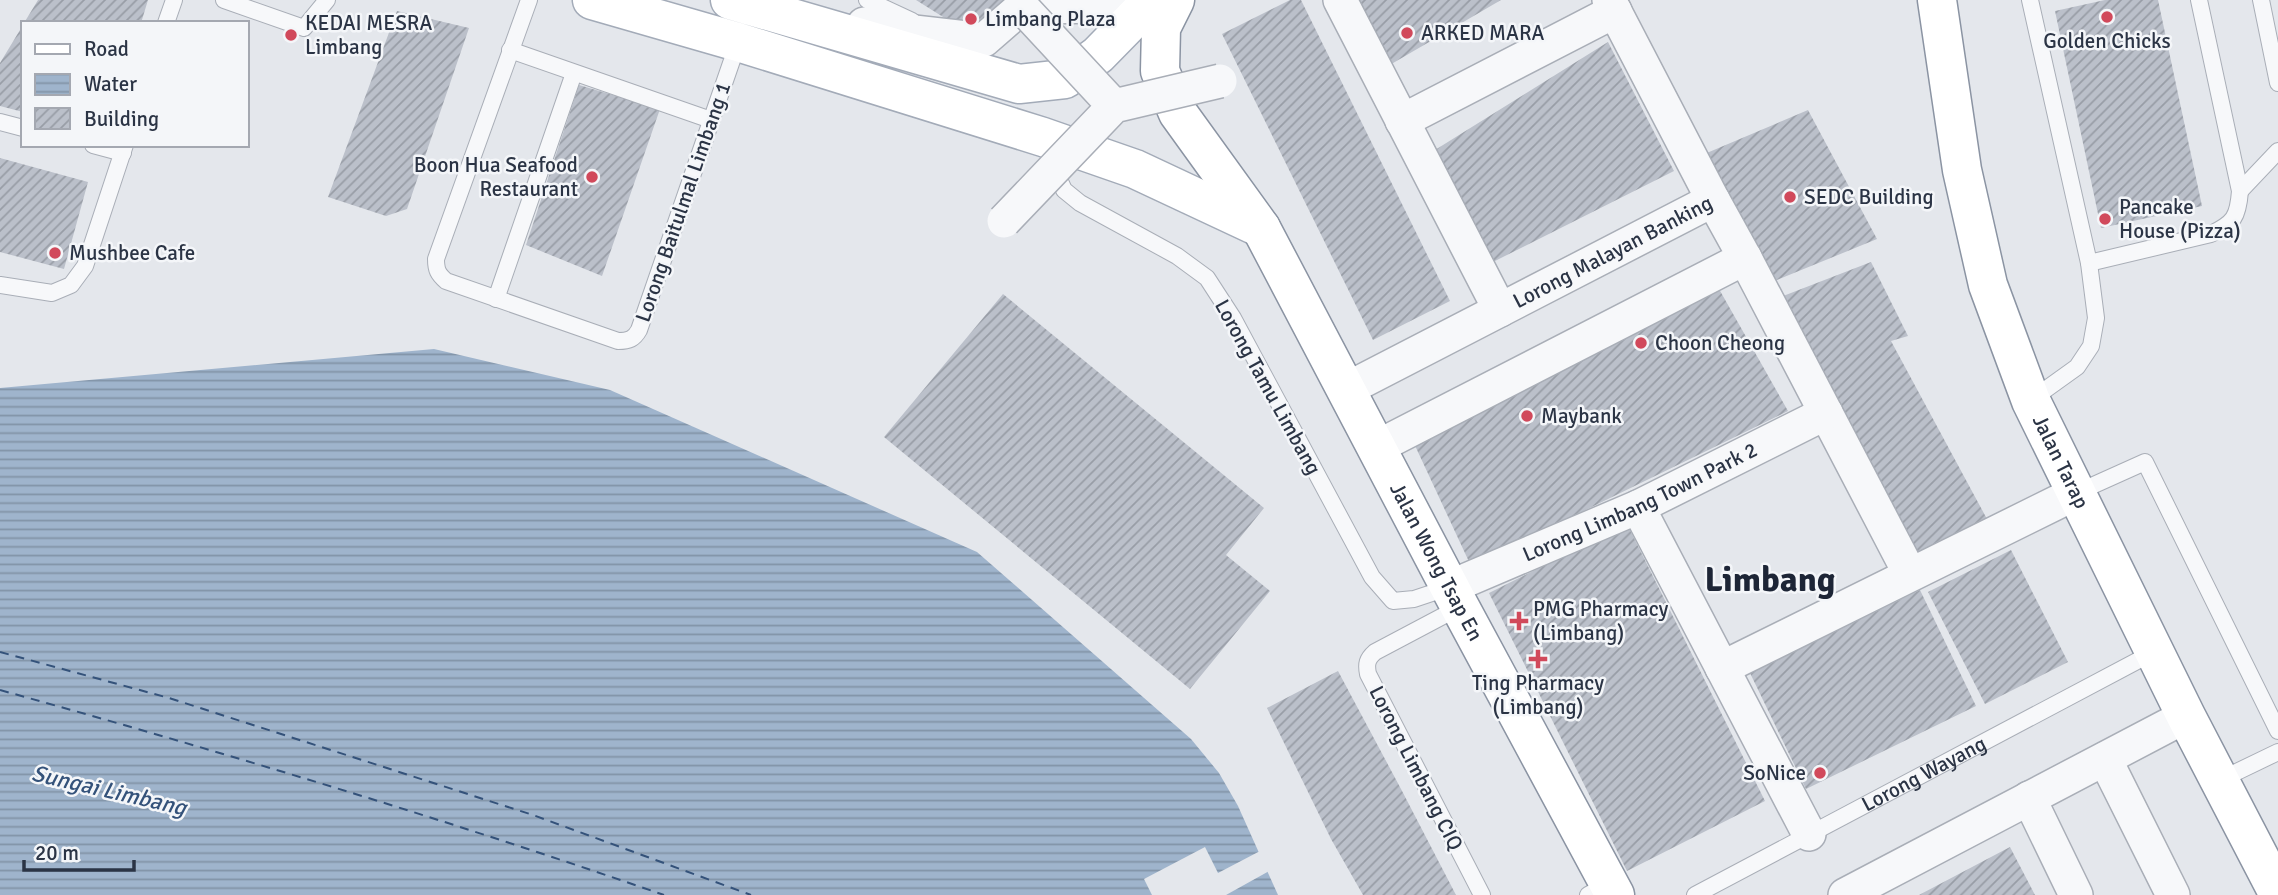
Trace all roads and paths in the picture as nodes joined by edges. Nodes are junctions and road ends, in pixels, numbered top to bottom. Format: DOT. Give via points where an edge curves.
graph roads {
  1 [pos="174,0"];
  2 [pos="224,0"];
  3 [pos="327,0"];
  4 [pos="529,0"];
  5 [pos="592,0"];
  6 [pos="867,0"];
  7 [pos="1175,0"];
  8 [pos="1340,0"];
  9 [pos="1937,0"];
  10 [pos="2030,0"];
  11 [pos="2199,0"];
  12 [pos="2261,0"];
  13 [pos="1032,4"];
  14 [pos="1127,5"];
  15 [pos="1612,5"];
  16 [pos="749,14"];
  17 [pos="167,21"];
  18 [pos="941,35"];
  19 [pos="510,50"];
  20 [pos="574,73"];
  21 [pos="1220,81"];
  22 [pos="2278,83"];
  23 [pos="1114,106"];
  24 [pos="711,120"];
  25 [pos="1402,121"];
  26 [pos="0,122"];
  27 [pos="21,127"];
  28 [pos="1043,137"];
  29 [pos="124,149"];
  30 [pos="2278,151"];
  31 [pos="2240,191"];
  32 [pos="1713,200"];
  33 [pos="1004,221"];
  34 [pos="1261,228"];
  35 [pos="1745,258"];
  36 [pos="2089,263"];
  37 [pos="0,285"];
  38 [pos="496,299"];
  39 [pos="1500,310"];
  40 [pos="1347,389"];
  41 [pos="2031,401"];
  42 [pos="1826,412"];
  43 [pos="1377,447"];
  44 [pos="2076,493"];
  45 [pos="1638,506"];
  46 [pos="1910,574"];
  47 [pos="1455,597"];
  48 [pos="2154,652"];
  49 [pos="1722,668"];
  50 [pos="2186,716"];
  51 [pos="2278,732"];
  52 [pos="2278,752"];
  53 [pos="2105,759"];
  54 [pos="2220,780"];
  55 [pos="2029,798"];
  56 [pos="1809,834"];
  57 [pos="1604,891"];
  58 [pos="2278,893"];
  59 [pos="1847,894"];
  60 [pos="1482,895"];
  61 [pos="1695,895"];
  62 [pos="2076,895"];
  63 [pos="2173,895"];
  1 -- 17 [label="lane"];
  2 -- 3 [label="lane" via="304,28"];
  4 -- 19 [label="lane"];
  5 -- 16 [label="main road"];
  6 -- 18 [label="lane"];
  7 -- 34 [label="main road, Jalan Wong Tsap En" via="1161,28 1160,71 1178,113"];
  8 -- 25 [label="street"];
  9 -- 41 [label="main road, Jalan Tarap" via="1962,170 1988,285"];
  10 -- 36 [label="lane"];
  11 -- 31 [label="lane"];
  12 -- 22 [label="lane"];
  13 -- 14 [label="street"];
  13 -- 18 [label="street" via="984,40"];
  13 -- 23 [label="street, bridge"];
  14 -- 16 [label="main road" via="1098,55 1065,79 1019,84"];
  15 -- 25 [label="street"];
  15 -- 32 [label="street"];
  16 -- 18 [label="street"];
  16 -- 24 [label="lane, Lorong Baitulmal Limbang 1"];
  16 -- 28 [label="main road"];
  19 -- 20 [label="lane"];
  19 -- 38 [label="lane" via="436,259 439,275 446,281"];
  20 -- 24 [label="lane"];
  20 -- 38 [label="lane"];
  21 -- 23 [label="street, bridge"];
  23 -- 33 [label="street, bridge"];
  24 -- 38 [label="lane, Lorong Baitulmal Limbang 1" via="635,338 618,341"];
  25 -- 39 [label="street"];
  26 -- 27 [label="lane"];
  28 -- 34 [label="main road" via="1136,169"];
  28 -- 47 [label="lane, Lorong Tamu Limbang" via="1064,190 1207,278 1372,577 1393,601"];
  29 -- 37 [label="lane" via="85,266 71,285 52,293"];
  30 -- 31 [label="lane"];
  31 -- 36 [label="lane" via="2239,210 2228,226"];
  32 -- 35 [label="street, Lorong Malayan Banking"];
  32 -- 39 [label="street, Lorong Malayan Banking"];
  34 -- 40 [label="main road, Jalan Wong Tsap En"];
  35 -- 42 [label="street, Lorong Malayan Banking"];
  35 -- 43 [label="street"];
  36 -- 41 [label="lane" via="2096,318 2091,346 2077,367"];
  39 -- 40 [label="street, Lorong Malayan Banking"];
  40 -- 43 [label="main road, Jalan Wong Tsap En"];
  41 -- 44 [label="main road, Jalan Tarap"];
  42 -- 45 [label="street, Lorong Limbang Town Park 2"];
  42 -- 46 [label="street, Lorong Malayan Banking"];
  43 -- 47 [label="main road, Jalan Wong Tsap En"];
  44 -- 46 [label="street"];
  44 -- 48 [label="main road, Jalan Tarap"];
  44 -- 51 [label="lane" via="2146,462"];
  45 -- 47 [label="street, Lorong Limbang Town Park 2"];
  45 -- 49 [label="street"];
  46 -- 49 [label="street"];
  47 -- 57 [label="main road, Jalan Wong Tsap En"];
  47 -- 60 [label="lane, Lorong Limbang CIQ" via="1368,657 1366,666"];
  48 -- 50 [label="main road, Jalan Tarap"];
  48 -- 56 [label="lane, Lorong Wayang"];
  49 -- 56 [label="street"];
  50 -- 53 [label="street"];
  50 -- 54 [label="main road, Jalan Tarap"];
  52 -- 54 [label="lane"];
  53 -- 55 [label="street"];
  53 -- 63 [label="street"];
  54 -- 58 [label="main road, Jalan Tarap"];
  55 -- 59 [label="street"];
  55 -- 62 [label="street"];
  56 -- 61 [label="lane, Lorong Wayang"];
}
